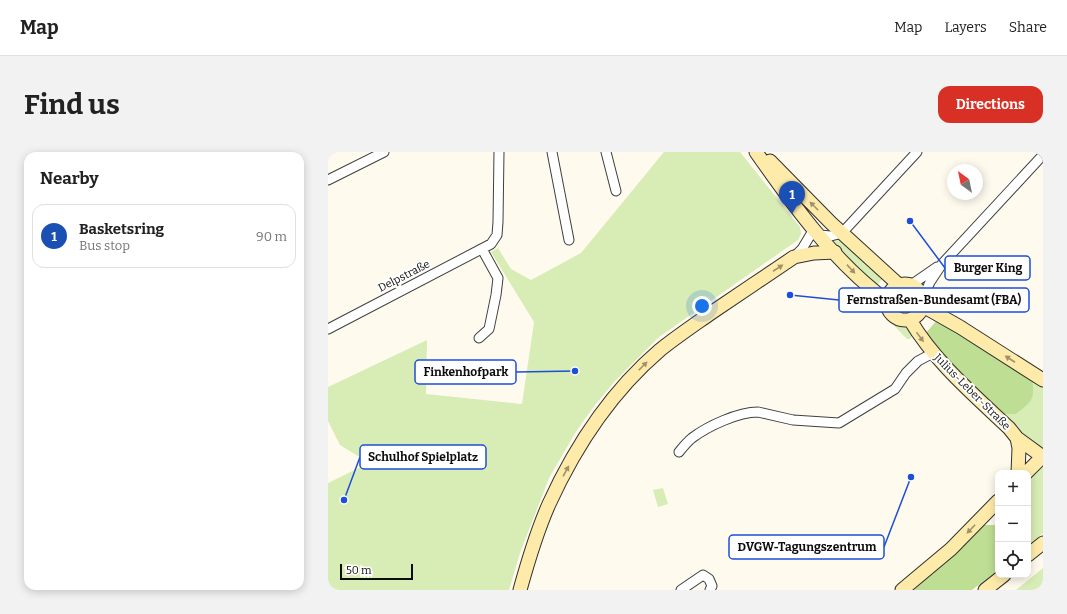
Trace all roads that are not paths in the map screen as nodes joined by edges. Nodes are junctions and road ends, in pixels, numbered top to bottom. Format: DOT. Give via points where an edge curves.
graph roads {
  1 [pos="384,152"];
  2 [pos="499,152"];
  3 [pos="552,152"];
  4 [pos="606,152"];
  5 [pos="756,152"];
  6 [pos="761,152"];
  7 [pos="917,152"];
  8 [pos="1043,155"];
  9 [pos="328,180"];
  10 [pos="616,191"];
  11 [pos="817,232"];
  12 [pos="842,233"];
  13 [pos="569,240"];
  14 [pos="482,249"];
  15 [pos="835,252"];
  16 [pos="794,257"];
  17 [pos="942,264"];
  18 [pos="905,285"];
  19 [pos="887,301"];
  20 [pos="923,302"];
  21 [pos="910,320"];
  22 [pos="328,328"];
  23 [pos="479,338"];
  24 [pos="933,353"];
  25 [pos="1043,380"];
  26 [pos="1017,438"];
  27 [pos="679,452"];
  28 [pos="1043,457"];
  29 [pos="1018,470"];
  30 [pos="1029,470"];
  31 [pos="995,504"];
  32 [pos="1043,543"];
  33 [pos="1031,553"];
  34 [pos="1000,578"];
  35 [pos="684,589"];
  36 [pos="520,590"];
  37 [pos="710,590"];
  38 [pos="902,590"];
  39 [pos="985,590"];
  1 -- 9 [label="street"];
  2 -- 14 [label="street, Delpstraße" via="497,235 491,244"];
  3 -- 13 [label="street"];
  4 -- 10 [label="street"];
  5 -- 11 [label="street"];
  12 -- 6 [label="street, one-way"];
  7 -- 12 [label="street"];
  8 -- 17 [label="street"];
  11 -- 12 [label="street" via="831,236"];
  11 -- 15 [label="street"];
  11 -- 16 [label="street"];
  12 -- 18 [label="street"];
  14 -- 22 [label="street, Delpstraße"];
  14 -- 23 [label="street" via="498,278 489,329"];
  15 -- 16 [label="street"];
  15 -- 19 [label="street, one-way" via="857,276"];
  36 -- 16 [label="street, one-way" via="548,506 560,480 587,436 624,387 643,366 680,334"];
  17 -- 18 [label="street"];
  17 -- 20 [label="street" via="930,282"];
  18 -- 19 [label="street" via="890,291"];
  18 -- 20 [label="street" via="917,288 921,292"];
  19 -- 21 [label="street" via="893,316"];
  20 -- 21 [label="street" via="918,315"];
  25 -- 20 [label="street, one-way"];
  21 -- 24 [label="street, Julius-Leber-Straße, one-way"];
  24 -- 26 [label="street, Julius-Leber-Straße"];
  24 -- 27 [label="street" via="918,361 895,388 840,423 806,422 751,412 707,428 692,438"];
  26 -- 28 [label="street, Julius-Leber-Straße"];
  26 -- 29 [label="street"];
  28 -- 30 [label="street"];
  31 -- 38 [label="street, one-way" via="951,549"];
  32 -- 33 [label="street"];
  34 -- 39 [label="street"];
  35 -- 37 [label="street" via="703,576 710,579"];
}
